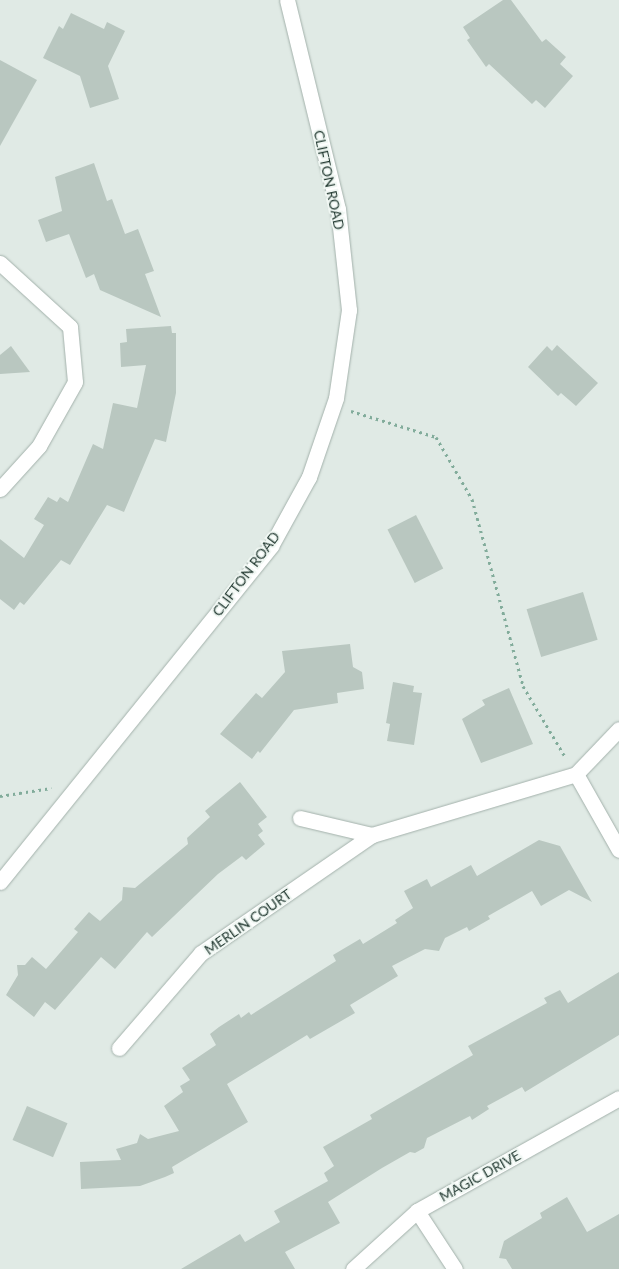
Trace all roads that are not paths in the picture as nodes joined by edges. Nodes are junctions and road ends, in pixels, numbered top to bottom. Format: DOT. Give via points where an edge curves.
graph roads {
  1 [pos="286,0"];
  2 [pos="0,263"];
  3 [pos="0,488"];
  4 [pos="619,729"];
  5 [pos="576,774"];
  6 [pos="300,818"];
  7 [pos="372,835"];
  8 [pos="619,850"];
  9 [pos="0,882"];
  10 [pos="119,1048"];
  11 [pos="619,1098"];
  12 [pos="417,1211"];
  13 [pos="353,1269"];
  14 [pos="455,1269"];
  1 -- 9 [label="street, CLIFTON ROAD" via="338,208 349,310 333,406 309,477 271,546"];
  2 -- 3 [label="street" via="70,327 75,382 39,446"];
  4 -- 5 [label="street, MERLIN COURT"];
  5 -- 7 [label="street, MERLIN COURT"];
  5 -- 8 [label="street"];
  6 -- 7 [label="street, MERLIN COURT"];
  7 -- 10 [label="street, MERLIN COURT" via="201,953"];
  11 -- 12 [label="street, MAGIC DRIVE"];
  12 -- 13 [label="street, MAGIC DRIVE"];
  12 -- 14 [label="street"];
}
